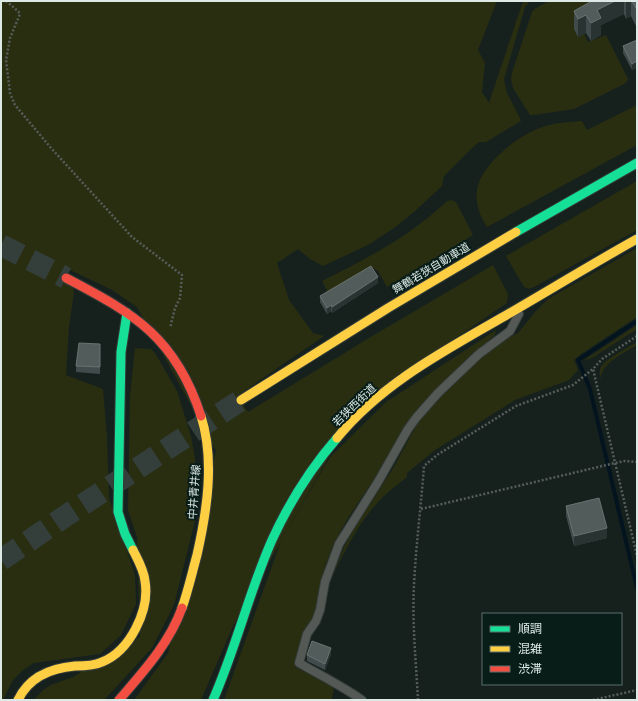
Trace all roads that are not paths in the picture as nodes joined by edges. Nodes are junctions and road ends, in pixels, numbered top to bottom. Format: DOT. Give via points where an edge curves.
graph roads {
  1 [pos="637,163"];
  2 [pos="637,239"];
  3 [pos="66,278"];
  4 [pos="524,305"];
  5 [pos="127,313"];
  6 [pos="241,400"];
  7 [pos="18,700"];
  8 [pos="119,700"];
  9 [pos="213,700"];
  10 [pos="362,700"];
  1 -- 6 [label="main road, 舞鶴若狭自動車道" via="447,271"];
  2 -- 4 [label="main road, 若狭西街道"];
  3 -- 5 [label="main road, 中井青井線"];
  4 -- 9 [label="main road, 若狭西街道" via="430,361 383,393 344,431 310,470 273,537 233,652"];
  4 -- 10 [label="lane" via="510,331 479,354 416,418 342,539 331,562 324,582 320,610 307,634 299,663"];
  5 -- 7 [label="main road" via="121,352 118,512 127,540 143,570 147,587 145,606 138,623 119,652 95,665 68,666 40,675 28,684"];
  5 -- 8 [label="main road, 中井青井線" via="162,343 188,381 204,427 209,454 205,522 183,604 160,652"];
}
